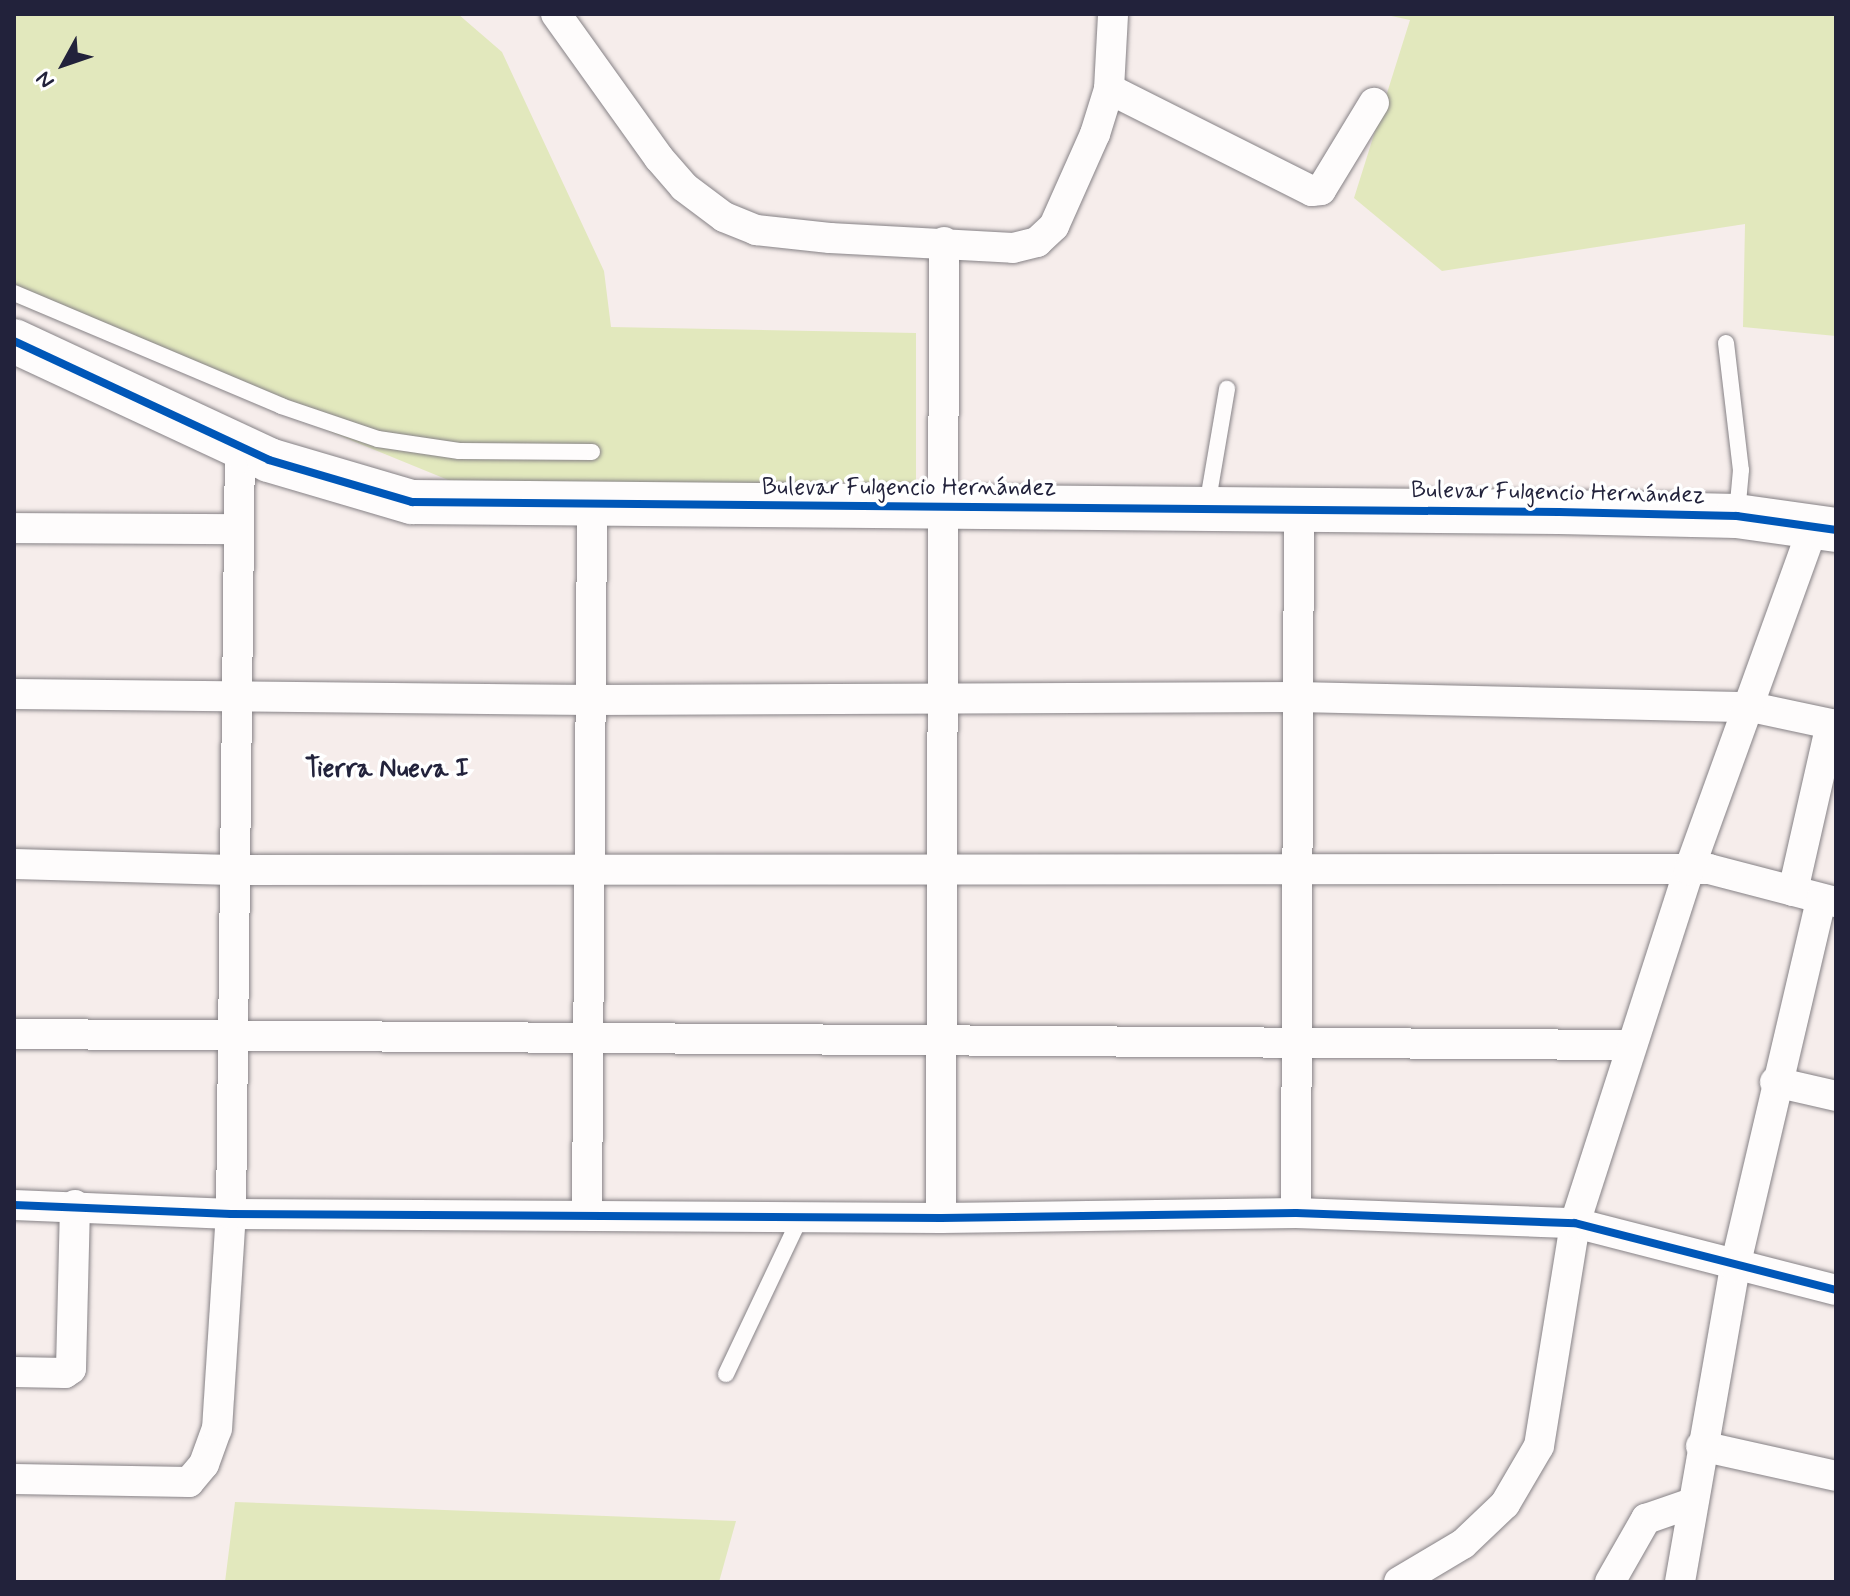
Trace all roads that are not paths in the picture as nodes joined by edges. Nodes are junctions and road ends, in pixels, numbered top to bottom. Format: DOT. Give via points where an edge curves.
graph roads {
  1 [pos="556,14"];
  2 [pos="1113,14"];
  3 [pos="1109,89"];
  4 [pos="1374,103"];
  5 [pos="944,242"];
  6 [pos="14,293"];
  7 [pos="14,341"];
  8 [pos="1726,343"];
  9 [pos="1227,389"];
  10 [pos="240,446"];
  11 [pos="592,452"];
  12 [pos="592,506"];
  13 [pos="944,508"];
  14 [pos="1207,508"];
  15 [pos="1299,508"];
  16 [pos="1737,516"];
  17 [pos="1825,527"];
  18 [pos="14,528"];
  19 [pos="236,529"];
  20 [pos="14,694"];
  21 [pos="234,695"];
  22 [pos="1297,697"];
  23 [pos="945,699"];
  24 [pos="591,700"];
  25 [pos="1751,707"];
  26 [pos="1834,725"];
  27 [pos="14,864"];
  28 [pos="1298,867"];
  29 [pos="945,869"];
  30 [pos="232,870"];
  31 [pos="1689,870"];
  32 [pos="590,871"];
  33 [pos="1817,898"];
  34 [pos="14,1034"];
  35 [pos="232,1037"];
  36 [pos="589,1037"];
  37 [pos="943,1039"];
  38 [pos="1299,1041"];
  39 [pos="1630,1045"];
  40 [pos="1775,1082"];
  41 [pos="1836,1096"];
  42 [pos="14,1205"];
  43 [pos="75,1205"];
  44 [pos="587,1213"];
  45 [pos="1296,1213"];
  46 [pos="231,1214"];
  47 [pos="801,1216"];
  48 [pos="941,1218"];
  49 [pos="1575,1223"];
  50 [pos="1735,1267"];
  51 [pos="1836,1290"];
  52 [pos="14,1372"];
  53 [pos="726,1374"];
  54 [pos="1701,1446"];
  55 [pos="1836,1476"];
  56 [pos="14,1479"];
  57 [pos="1692,1503"];
  58 [pos="1399,1582"];
  59 [pos="1610,1582"];
  60 [pos="1680,1582"];
  1 -- 5 [label="street" via="659,158 684,187 724,217 756,230"];
  2 -- 3 [label="street"];
  3 -- 4 [label="street" via="1312,191 1321,190"];
  3 -- 5 [label="street" via="1054,226 1037,242 1013,248"];
  5 -- 13 [label="street"];
  6 -- 11 [label="lane" via="281,406 378,439 459,451"];
  7 -- 10 [label="street, Bulevar Fulgencio Hernández"];
  8 -- 16 [label="lane" via="1741,470"];
  9 -- 14 [label="lane"];
  10 -- 12 [label="street, Bulevar Fulgencio Hernández" via="338,484 412,502"];
  10 -- 19 [label="street"];
  12 -- 13 [label="street, Bulevar Fulgencio Hernández"];
  12 -- 24 [label="street"];
  13 -- 14 [label="street, Bulevar Fulgencio Hernández"];
  13 -- 23 [label="street"];
  14 -- 15 [label="street, Bulevar Fulgencio Hernández"];
  15 -- 16 [label="street, Bulevar Fulgencio Hernández"];
  15 -- 22 [label="street"];
  16 -- 17 [label="street, Bulevar Fulgencio Hernández"];
  17 -- 25 [label="street"];
  18 -- 19 [label="street"];
  19 -- 21 [label="street"];
  20 -- 21 [label="street"];
  21 -- 24 [label="street"];
  21 -- 30 [label="street"];
  22 -- 23 [label="street"];
  22 -- 25 [label="street"];
  22 -- 28 [label="street"];
  23 -- 24 [label="street"];
  23 -- 29 [label="street"];
  24 -- 32 [label="street"];
  25 -- 26 [label="street"];
  25 -- 31 [label="street"];
  26 -- 33 [label="street"];
  27 -- 30 [label="street"];
  28 -- 29 [label="street"];
  28 -- 31 [label="street"];
  28 -- 38 [label="street"];
  29 -- 32 [label="street"];
  29 -- 37 [label="street"];
  30 -- 32 [label="street"];
  30 -- 35 [label="street"];
  31 -- 33 [label="street" via="1727,870"];
  31 -- 39 [label="street"];
  32 -- 36 [label="street"];
  33 -- 40 [label="street"];
  34 -- 35 [label="street"];
  35 -- 36 [label="street"];
  35 -- 46 [label="street"];
  36 -- 37 [label="street"];
  36 -- 44 [label="street"];
  37 -- 38 [label="street"];
  37 -- 48 [label="street"];
  38 -- 39 [label="street"];
  38 -- 45 [label="street"];
  39 -- 49 [label="street"];
  40 -- 41 [label="street"];
  40 -- 50 [label="street"];
  42 -- 43 [label="street"];
  43 -- 46 [label="street"];
  43 -- 52 [label="street" via="71,1369"];
  44 -- 46 [label="street"];
  44 -- 47 [label="street"];
  45 -- 48 [label="street"];
  45 -- 49 [label="street"];
  46 -- 56 [label="street" via="217,1429 197,1476 189,1482"];
  47 -- 48 [label="street"];
  47 -- 53 [label="lane"];
  49 -- 50 [label="street"];
  49 -- 58 [label="street" via="1539,1446 1505,1504 1463,1544"];
  50 -- 51 [label="street"];
  50 -- 54 [label="street"];
  54 -- 55 [label="street"];
  54 -- 57 [label="street"];
  57 -- 59 [label="street" via="1646,1519"];
  57 -- 60 [label="street"];
}
